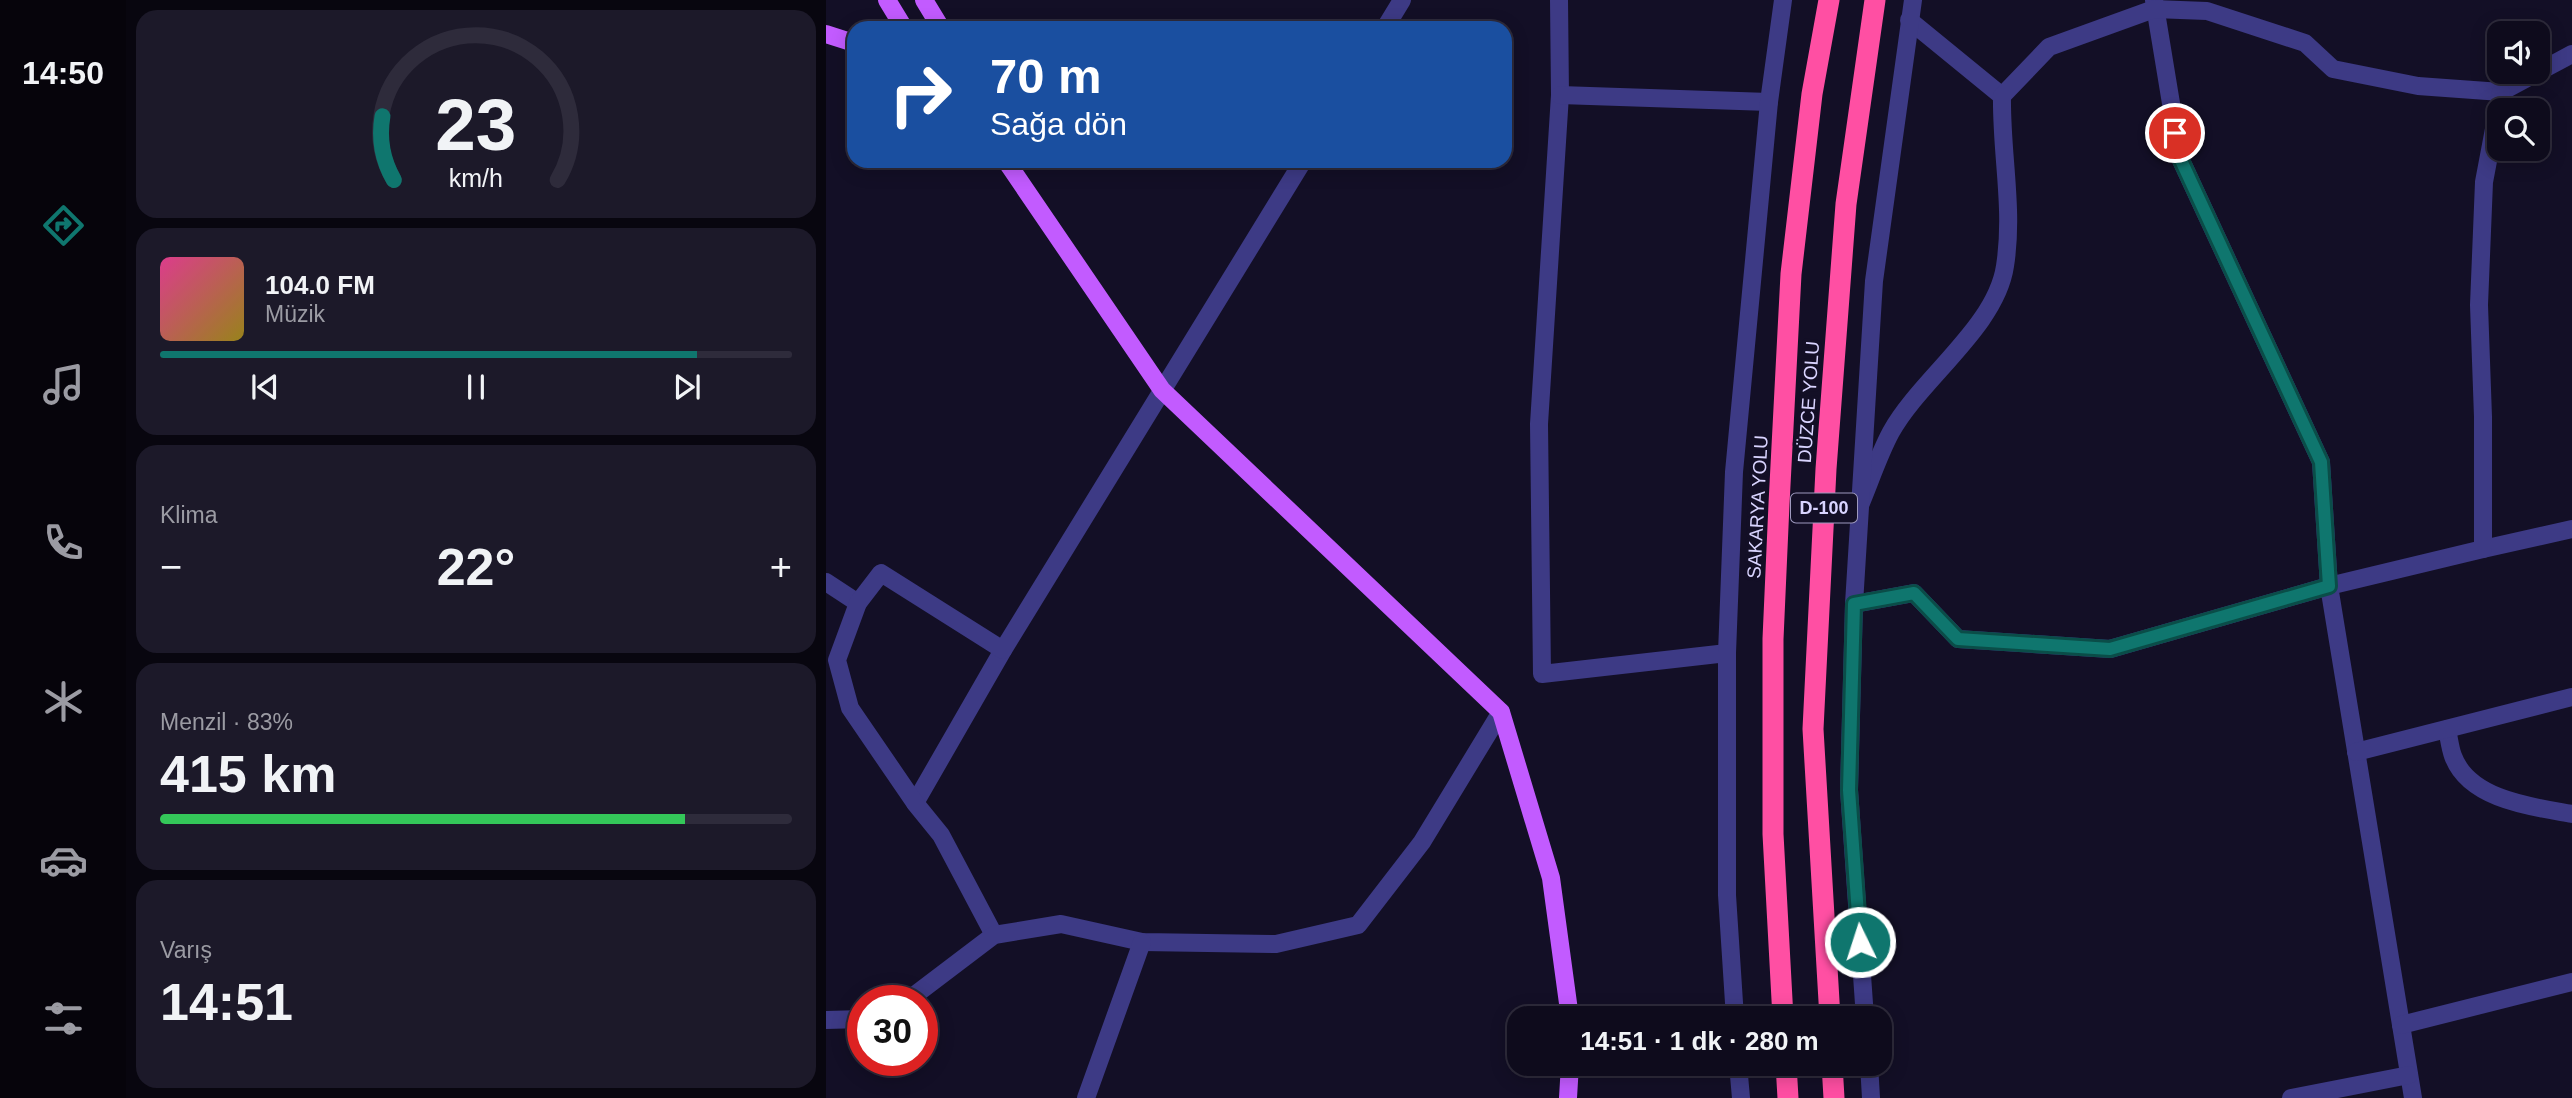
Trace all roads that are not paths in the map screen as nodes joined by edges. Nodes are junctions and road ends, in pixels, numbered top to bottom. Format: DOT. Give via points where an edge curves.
graph roads {
  1 [pos="887,0"];
  2 [pos="925,0"];
  3 [pos="1402,0"];
  4 [pos="1559,0"];
  5 [pos="1783,0"];
  6 [pos="1829,0"];
  7 [pos="1875,0"];
  8 [pos="1913,0"];
  9 [pos="2154,5"];
  10 [pos="1909,20"];
  11 [pos="900,21"];
  12 [pos="937,21"];
  13 [pos="1389,21"];
  14 [pos="826,34"];
  15 [pos="847,41"];
  16 [pos="2572,54"];
  17 [pos="2501,92"];
  18 [pos="1560,96"];
  19 [pos="2002,96"];
  20 [pos="1769,102"];
  21 [pos="1001,168"];
  22 [pos="1011,168"];
  23 [pos="1299,168"];
  24 [pos="1026,191"];
  25 [pos="1162,390"];
  26 [pos="1858,510"];
  27 [pos="2572,529"];
  28 [pos="2483,549"];
  29 [pos="826,582"];
  30 [pos="2329,586"];
  31 [pos="858,603"];
  32 [pos="1854,604"];
  33 [pos="1003,650"];
  34 [pos="1727,653"];
  35 [pos="2572,697"];
  36 [pos="1501,712"];
  37 [pos="2447,729"];
  38 [pos="2356,752"];
  39 [pos="915,803"];
  40 [pos="2572,814"];
  41 [pos="994,935"];
  42 [pos="1142,942"];
  43 [pos="2572,982"];
  44 [pos="928,985"];
  45 [pos="1568,1006"];
  46 [pos="1734,1006"];
  47 [pos="1782,1006"];
  48 [pos="1829,1006"];
  49 [pos="1865,1006"];
  50 [pos="847,1019"];
  51 [pos="826,1020"];
  52 [pos="2401,1025"];
  53 [pos="2409,1075"];
  54 [pos="1569,1076"];
  55 [pos="1739,1076"];
  56 [pos="1787,1076"];
  57 [pos="1833,1076"];
  58 [pos="1870,1076"];
  59 [pos="1086,1098"];
  60 [pos="1568,1098"];
  61 [pos="1741,1098"];
  62 [pos="1788,1098"];
  63 [pos="1834,1098"];
  64 [pos="1871,1098"];
  65 [pos="2291,1098"];
  66 [pos="2413,1098"];
  1 -- 11 [label="main road"];
  2 -- 12 [label="main road"];
  3 -- 13 [label="street"];
  4 -- 18 [label="street"];
  5 -- 20 [label="street"];
  6 -- 47 [label="highway, SAKARYA YOLU / D-100" via="1812,93 1791,274 1773,639 1773,834"];
  7 -- 48 [label="highway, DÜZCE YOLU / D-100" via="1846,204 1813,729"];
  8 -- 10 [label="street"];
  9 -- 17 [label="street" via="2207,11 2305,43 2333,69 2418,86"];
  9 -- 19 [label="street" via="2049,47"];
  9 -- 30 [label="street" via="2180,158 2321,462"];
  10 -- 19 [label="street"];
  10 -- 26 [label="street" via="1874,281"];
  14 -- 15 [label="main road"];
  16 -- 17 [label="street"];
  17 -- 28 [label="street" via="2484,182 2479,305"];
  18 -- 20 [label="street"];
  18 -- 34 [label="street" via="1539,424 1542,674"];
  19 -- 26 [label="street" via="2010,196 2005,269 1985,317 1931,376 1892,431"];
  20 -- 34 [label="street" via="1734,472"];
  21 -- 24 [label="main road"];
  22 -- 24 [label="main road"];
  23 -- 25 [label="street"];
  24 -- 25 [label="main road"];
  25 -- 33 [label="street"];
  25 -- 36 [label="main road"];
  26 -- 32 [label="street"];
  27 -- 28 [label="street"];
  28 -- 30 [label="street"];
  29 -- 31 [label="street"];
  30 -- 32 [label="street" via="2110,649 1958,639 1914,593"];
  30 -- 38 [label="street"];
  31 -- 33 [label="street" via="881,573"];
  31 -- 39 [label="street" via="837,660 850,708"];
  32 -- 49 [label="street" via="1849,790"];
  33 -- 39 [label="street"];
  34 -- 46 [label="street" via="1727,895"];
  35 -- 37 [label="street"];
  36 -- 42 [label="street" via="1422,842 1358,925 1276,944"];
  36 -- 45 [label="main road" via="1551,878"];
  37 -- 38 [label="street"];
  37 -- 40 [label="street" via="2454,759 2476,785 2510,802"];
  38 -- 52 [label="street"];
  39 -- 41 [label="street" via="941,835"];
  41 -- 42 [label="street" via="1060,923"];
  41 -- 44 [label="street"];
  42 -- 59 [label="street"];
  43 -- 52 [label="street"];
  50 -- 51 [label="street"];
  52 -- 53 [label="street"];
  53 -- 65 [label="street"];
  53 -- 66 [label="street"];
  54 -- 60 [label="main road"];
  55 -- 61 [label="street"];
  56 -- 62 [label="highway"];
  57 -- 63 [label="highway"];
  58 -- 64 [label="street"];
}
